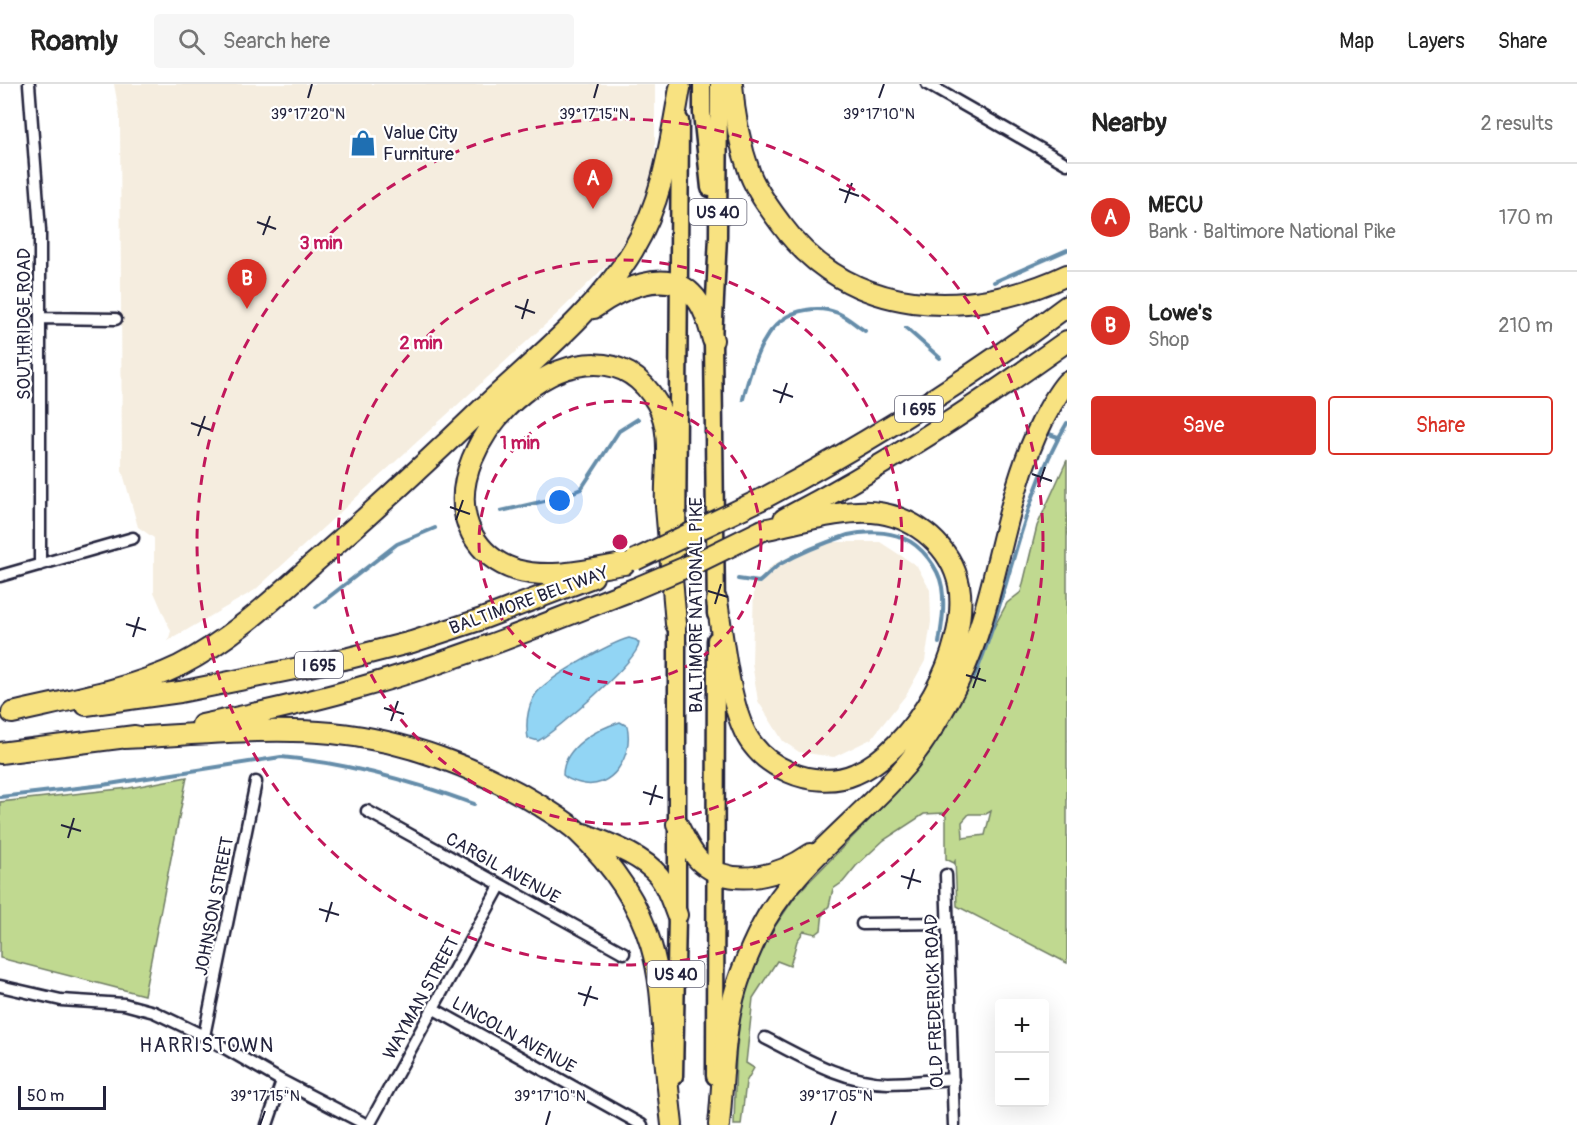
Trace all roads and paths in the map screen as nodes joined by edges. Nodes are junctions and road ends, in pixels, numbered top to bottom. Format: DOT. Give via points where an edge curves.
graph roads {
  1 [pos="29,84"];
  2 [pos="702,84"];
  3 [pos="719,84"];
  4 [pos="732,84"];
  5 [pos="927,84"];
  6 [pos="680,86"];
  7 [pos="1067,164"];
  8 [pos="718,236"];
  9 [pos="1067,275"];
  10 [pos="679,284"];
  11 [pos="1067,306"];
  12 [pos="42,318"];
  13 [pos="116,319"];
  14 [pos="577,320"];
  15 [pos="713,340"];
  16 [pos="1067,341"];
  17 [pos="1067,382"];
  18 [pos="763,530"];
  19 [pos="133,538"];
  20 [pos="630,562"];
  21 [pos="40,565"];
  22 [pos="0,576"];
  23 [pos="717,601"];
  24 [pos="676,624"];
  25 [pos="6,714"];
  26 [pos="124,738"];
  27 [pos="0,753"];
  28 [pos="256,782"];
  29 [pos="367,811"];
  30 [pos="677,824"];
  31 [pos="576,831"];
  32 [pos="828,842"];
  33 [pos="716,871"];
  34 [pos="946,875"];
  35 [pos="500,886"];
  36 [pos="677,915"];
  37 [pos="947,923"];
  38 [pos="862,924"];
  39 [pos="624,954"];
  40 [pos="0,986"];
  41 [pos="434,1009"];
  42 [pos="204,1036"];
  43 [pos="765,1038"];
  44 [pos="953,1079"];
  45 [pos="282,1081"];
  46 [pos="267,1125"];
  47 [pos="368,1125"];
  48 [pos="642,1125"];
  49 [pos="673,1125"];
  50 [pos="717,1125"];
  51 [pos="954,1125"];
  1 -- 12 [label="street, SOUTHRIDGE ROAD" via="39,198"];
  2 -- 8 [label="main road" via="708,178"];
  3 -- 8 [label="main road, BALTIMORE NATIONAL PIKE / US 40"];
  4 -- 9 [label="highway" via="738,129 751,174 768,207 788,234 831,272 889,298 957,305 1028,291"];
  5 -- 7 [label="street"];
  6 -- 10 [label="main road, BALTIMORE NATIONAL PIKE / US 40"];
  6 -- 14 [label="highway" via="663,177 650,217 622,266"];
  8 -- 15 [label="main road, BALTIMORE NATIONAL PIKE / US 40"];
  10 -- 14 [label="highway" via="664,281 640,285 603,301"];
  10 -- 15 [label="highway" via="698,302"];
  10 -- 24 [label="main road, BALTIMORE NATIONAL PIKE / US 40"];
  11 -- 20 [label="highway, BALTIMORE BELTWAY / I 695, bridge" via="919,409 854,449 764,498"];
  12 -- 13 [label="street"];
  12 -- 21 [label="street, SOUTHRIDGE ROAD"];
  14 -- 25 [label="highway" via="378,508 212,648 152,677"];
  15 -- 23 [label="main road, BALTIMORE NATIONAL PIKE / US 40"];
  16 -- 18 [label="highway, BALTIMORE BELTWAY / I 695" via="926,437"];
  17 -- 32 [label="highway" via="1026,458 974,643 949,700 910,760"];
  18 -- 23 [label="highway" via="856,512 878,512 914,524 930,536 952,565 960,606 951,653 928,704 891,750 854,775 815,780 779,768 751,744 739,721"];
  18 -- 26 [label="highway, BALTIMORE BELTWAY / I 695, bridge" via="698,562 494,644 359,688 270,711"];
  19 -- 21 [label="street"];
  20 -- 24 [label="highway" via="565,573 516,570 486,554 468,526 464,509 469,469 488,430 533,385 574,366 593,363 629,374 658,406 665,433 666,504"];
  20 -- 25 [label="highway, BALTIMORE BELTWAY / I 695" via="478,620 349,658 119,702"];
  21 -- 22 [label="street"];
  23 -- 33 [label="main road, BALTIMORE NATIONAL PIKE / US 40"];
  24 -- 30 [label="main road, BALTIMORE NATIONAL PIKE / US 40"];
  26 -- 27 [label="highway, BALTIMORE BELTWAY / I 695"];
  26 -- 31 [label="highway" via="304,731 366,739 473,771 532,801"];
  28 -- 42 [label="street, JOHNSON STREET"];
  29 -- 35 [label="street, CARGIL AVENUE"];
  30 -- 33 [label="highway" via="702,864"];
  30 -- 36 [label="main road, BALTIMORE NATIONAL PIKE / US 40"];
  31 -- 36 [label="highway" via="649,866 668,890"];
  31 -- 49 [label="highway" via="627,891 651,943 662,999"];
  32 -- 33 [label="highway" via="784,870 763,876 731,877"];
  32 -- 50 [label="highway" via="775,905 743,968 728,1025"];
  33 -- 50 [label="main road, BALTIMORE NATIONAL PIKE / US 40"];
  34 -- 37 [label="street, OLD FREDERICK ROAD"];
  35 -- 39 [label="street, CARGIL AVENUE"];
  35 -- 41 [label="street, WAYMAN STREET"];
  36 -- 49 [label="main road, BALTIMORE NATIONAL PIKE / US 40"];
  37 -- 38 [label="street"];
  37 -- 44 [label="street, OLD FREDERICK ROAD"];
  40 -- 42 [label="street" via="61,1000 138,1006"];
  41 -- 47 [label="street, WAYMAN STREET"];
  41 -- 48 [label="street, LINCOLN AVENUE"];
  42 -- 45 [label="street"];
  43 -- 44 [label="street" via="828,1070 868,1081"];
  44 -- 51 [label="street, OLD FREDERICK ROAD"];
  45 -- 46 [label="street"];
  45 -- 47 [label="street"];
}
